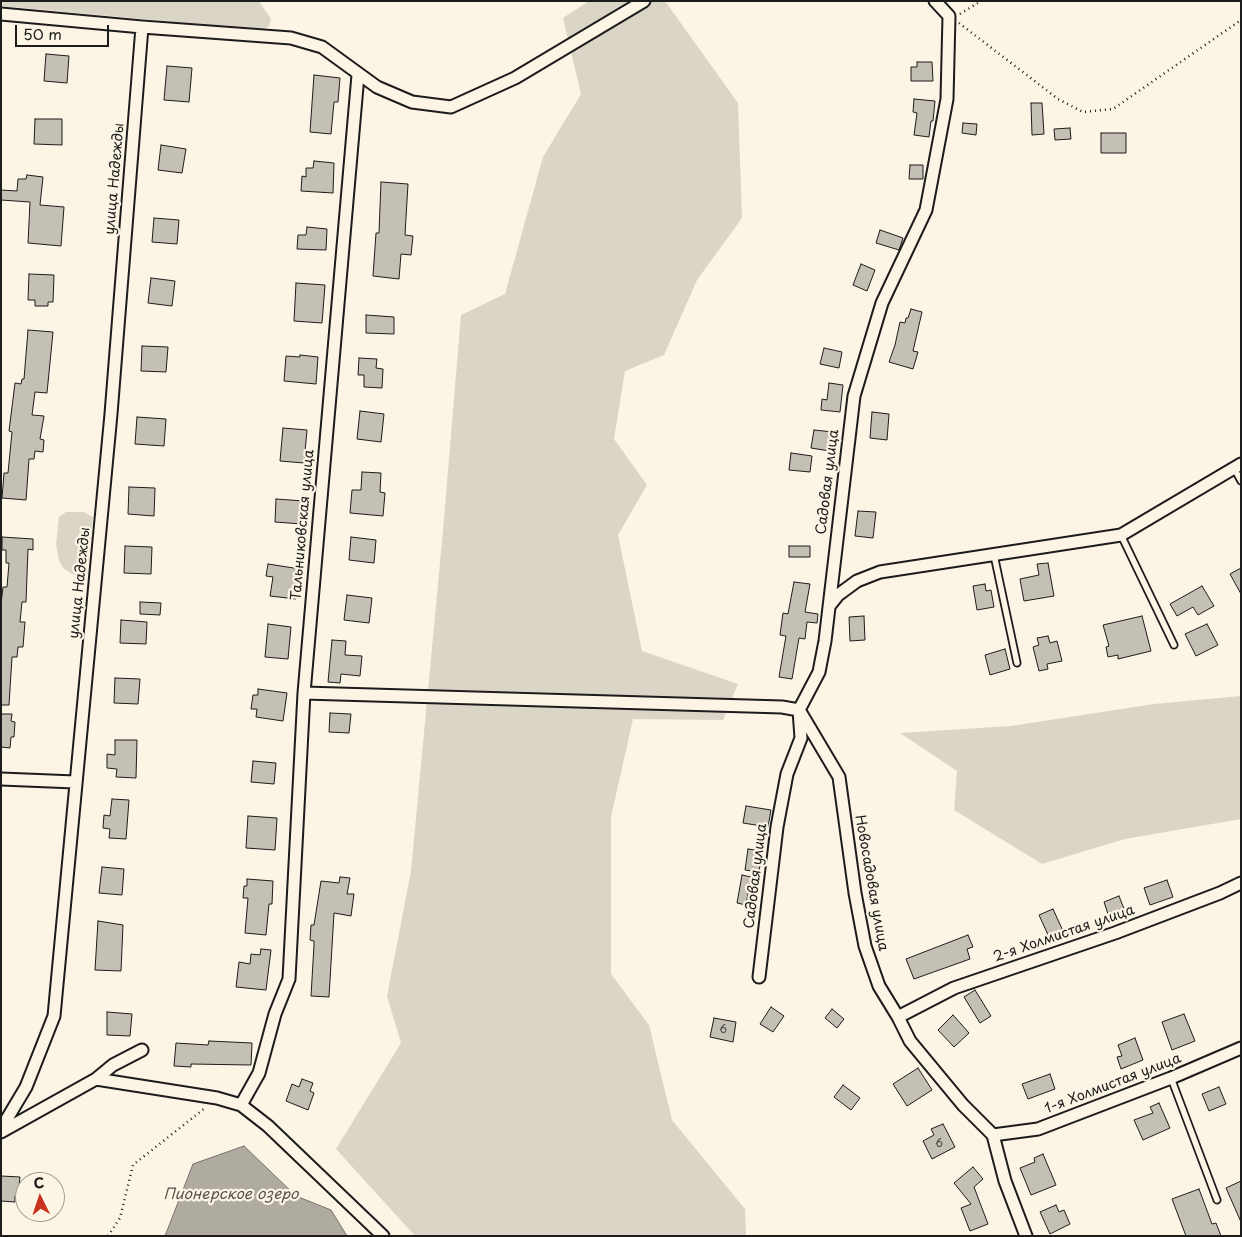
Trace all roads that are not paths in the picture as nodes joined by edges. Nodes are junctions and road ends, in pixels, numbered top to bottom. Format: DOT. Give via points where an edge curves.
graph roads {
  1 [pos="644,1"];
  2 [pos="935,1"];
  3 [pos="1,14"];
  4 [pos="142,27"];
  5 [pos="358,75"];
  6 [pos="1237,466"];
  7 [pos="1241,481"];
  8 [pos="1121,535"];
  9 [pos="994,555"];
  10 [pos="829,606"];
  11 [pos="1174,645"];
  12 [pos="1017,663"];
  13 [pos="304,693"];
  14 [pos="799,710"];
  15 [pos="1,778"];
  16 [pos="75,782"];
  17 [pos="1241,883"];
  18 [pos="759,977"];
  19 [pos="898,1017"];
  20 [pos="1241,1048"];
  21 [pos="142,1050"];
  22 [pos="1171,1078"];
  23 [pos="96,1079"];
  24 [pos="241,1105"];
  25 [pos="1,1130"];
  26 [pos="993,1135"];
  27 [pos="1217,1200"];
  28 [pos="384,1236"];
  29 [pos="1026,1236"];
  1 -- 5 [label="street" via="515,78 451,107 412,102 377,88"];
  2 -- 10 [label="street, Садовая улица" via="949,16 947,99 926,210 882,302 854,396"];
  3 -- 4 [label="street"];
  4 -- 5 [label="street" via="292,38 322,47"];
  4 -- 16 [label="street, улица Надежды" via="111,414"];
  5 -- 13 [label="street, Тальниковская улица"];
  6 -- 7 [label="lane"];
  6 -- 8 [label="street"];
  8 -- 9 [label="street"];
  8 -- 11 [label="lane"];
  9 -- 10 [label="street" via="880,572 857,581"];
  9 -- 12 [label="lane"];
  10 -- 14 [label="street, Садовая улица" via="819,672"];
  13 -- 14 [label="street"];
  13 -- 24 [label="street, Тальниковская улица" via="289,979 275,1014 259,1073"];
  14 -- 18 [label="street, Садовая улица" via="801,738 787,774 777,827"];
  14 -- 19 [label="street, Новосадовая улица" via="839,778 864,946 879,986"];
  15 -- 16 [label="street"];
  16 -- 25 [label="street, улица Надежды" via="54,1016 26,1087"];
  17 -- 19 [label="street, 2-я Холмистая улица" via="1115,933 954,988"];
  19 -- 26 [label="street, Новосадовая улица" via="910,1041 962,1105"];
  20 -- 22 [label="street, 1-я Холмистая улица"];
  21 -- 23 [label="street" via="113,1065"];
  22 -- 26 [label="street, 1-я Холмистая улица" via="1038,1129"];
  22 -- 27 [label="lane"];
  23 -- 24 [label="street" via="217,1098"];
  23 -- 25 [label="street"];
  24 -- 28 [label="street" via="268,1126"];
  26 -- 29 [label="street" via="1005,1181"];
}
